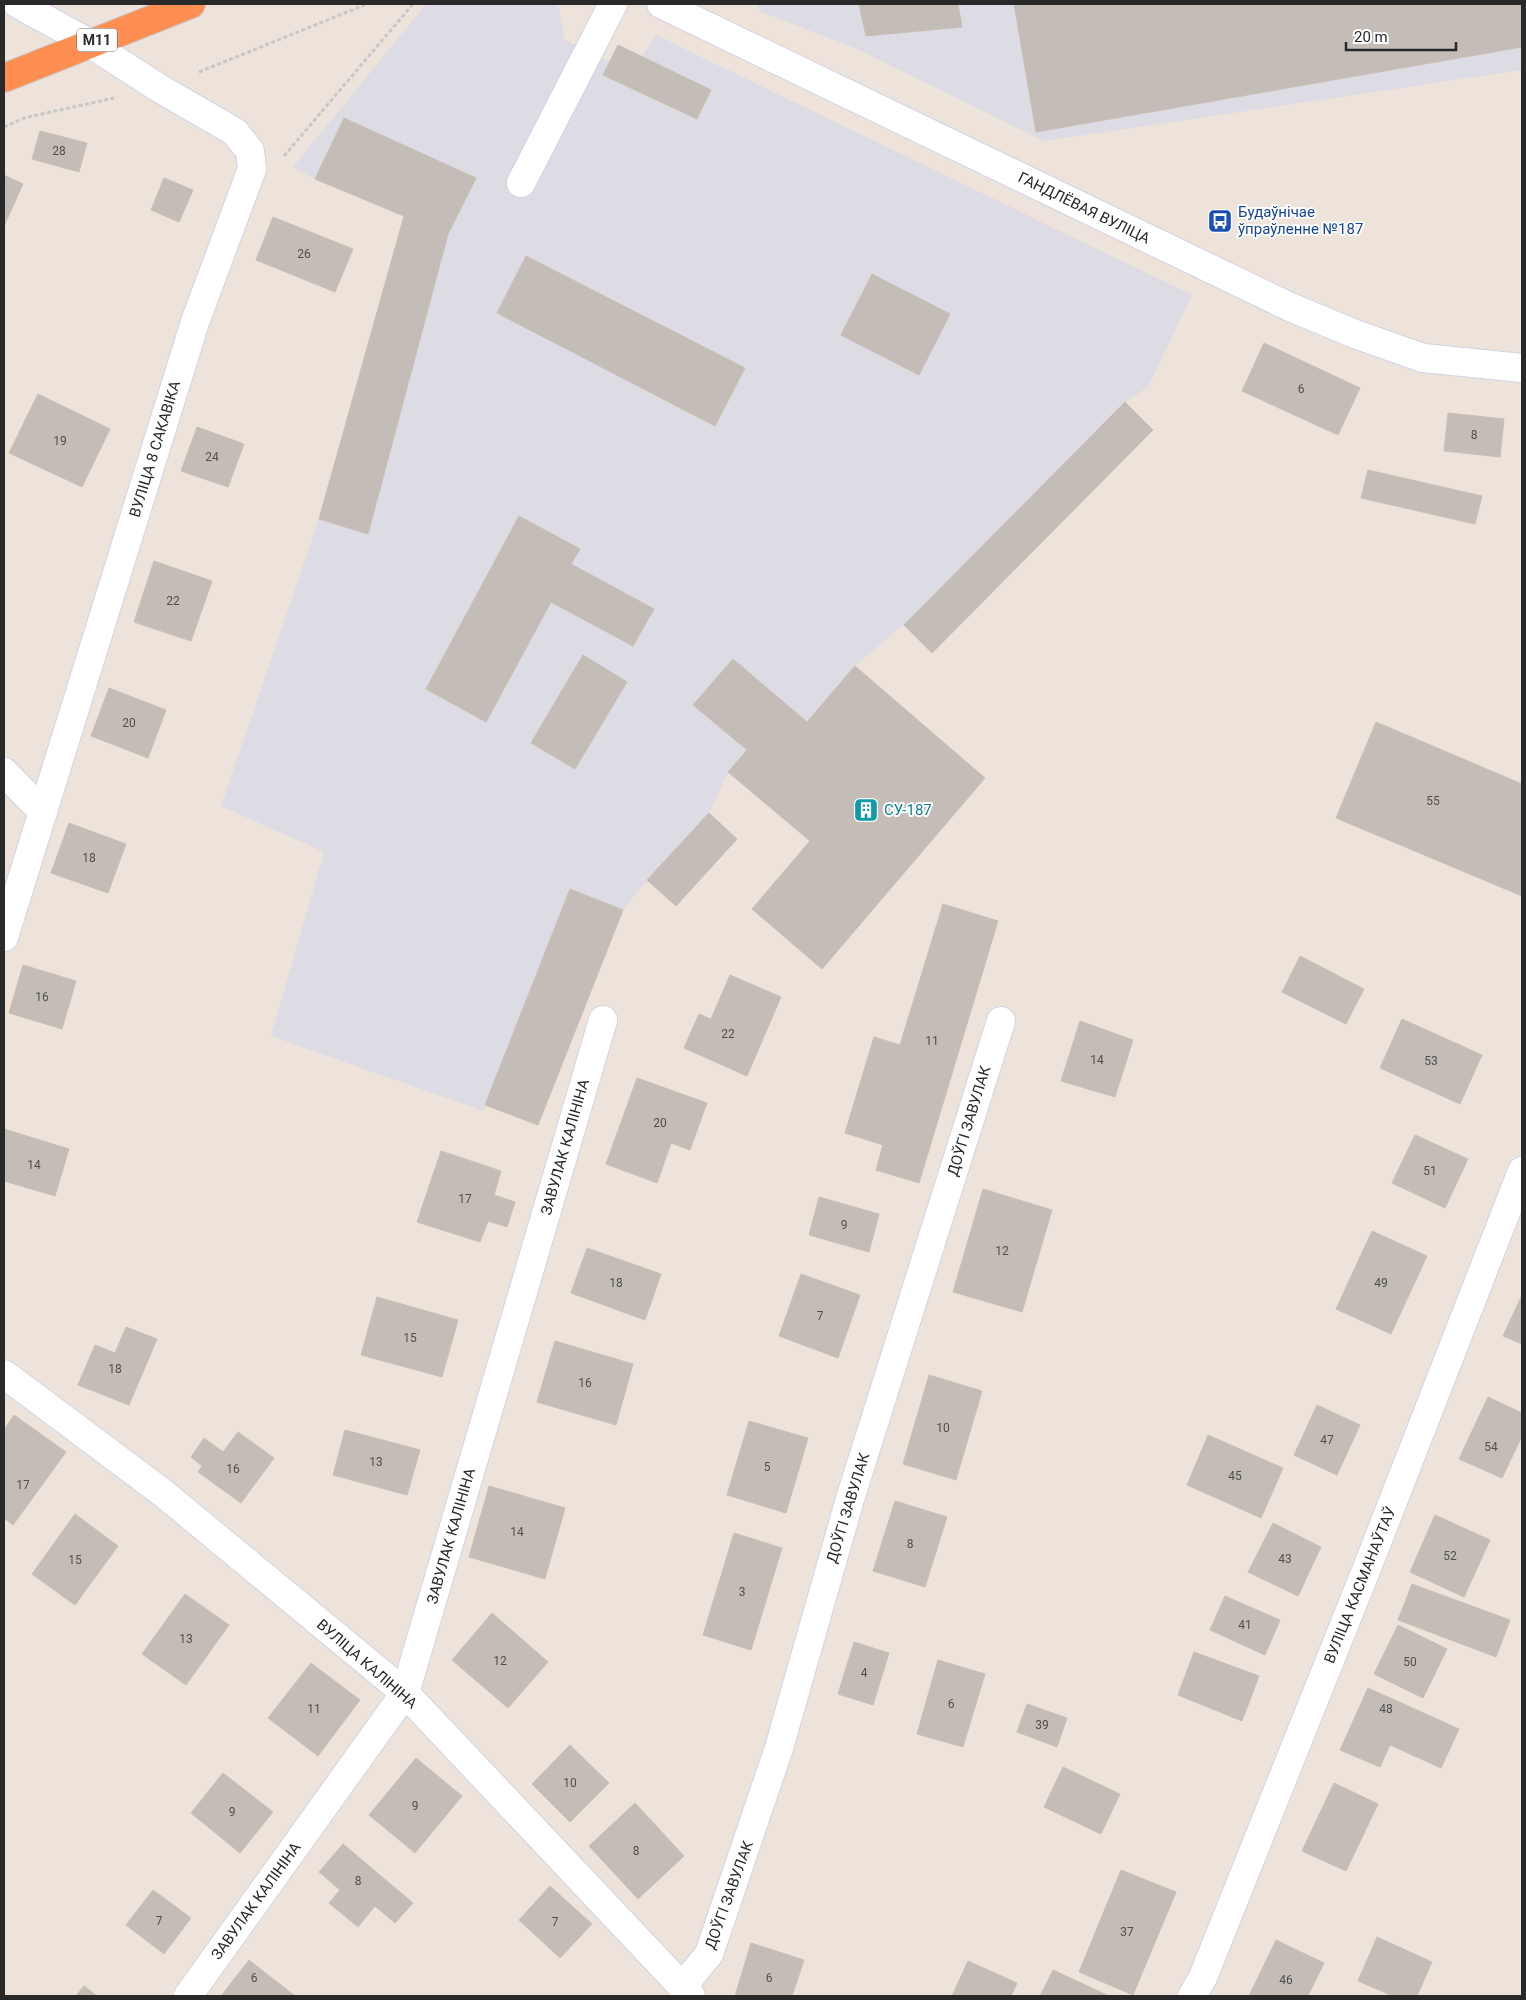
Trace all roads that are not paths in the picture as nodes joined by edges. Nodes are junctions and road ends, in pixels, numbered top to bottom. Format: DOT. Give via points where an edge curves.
graph roads {
  1 [pos="18,4"];
  2 [pos="191,4"];
  3 [pos="613,4"];
  4 [pos="661,4"];
  5 [pos="89,43"];
  6 [pos="4,78"];
  7 [pos="521,183"];
  8 [pos="1522,368"];
  9 [pos="4,772"];
  10 [pos="44,812"];
  11 [pos="4,937"];
  12 [pos="603,1020"];
  13 [pos="1001,1021"];
  14 [pos="1522,1171"];
  15 [pos="1514,1219"];
  16 [pos="4,1374"];
  17 [pos="405,1693"];
  18 [pos="686,1992"];
  19 [pos="188,1996"];
  20 [pos="1192,1996"];
  1 -- 5 [label="street"];
  2 -- 5 [label="highway, М11"];
  3 -- 7 [label="street"];
  4 -- 8 [label="street, ГАНДЛЁВАЯ ВУЛІЦА" via="1290,307 1423,358"];
  5 -- 6 [label="highway, М11"];
  5 -- 10 [label="street, ВУЛІЦА 8 САКАВІКА" via="235,132 250,151 252,169 194,322"];
  9 -- 10 [label="street"];
  10 -- 11 [label="street, ВУЛІЦА 8 САКАВІКА"];
  12 -- 17 [label="street, ЗАВУЛАК КАЛІНІНА"];
  13 -- 18 [label="street, ДОЎГІ ЗАВУЛАК" via="850,1499 779,1748 709,1954"];
  14 -- 15 [label="street, ВУЛІЦА КАСМАНАЎТАЎ"];
  15 -- 20 [label="street, ВУЛІЦА КАСМАНАЎТАЎ" via="1356,1596 1203,1977"];
  16 -- 17 [label="street, ВУЛІЦА КАЛІНІНА" via="163,1493"];
  17 -- 18 [label="street, ВУЛІЦА КАЛІНІНА"];
  17 -- 19 [label="street, ЗАВУЛАК КАЛІНІНА"];
}
